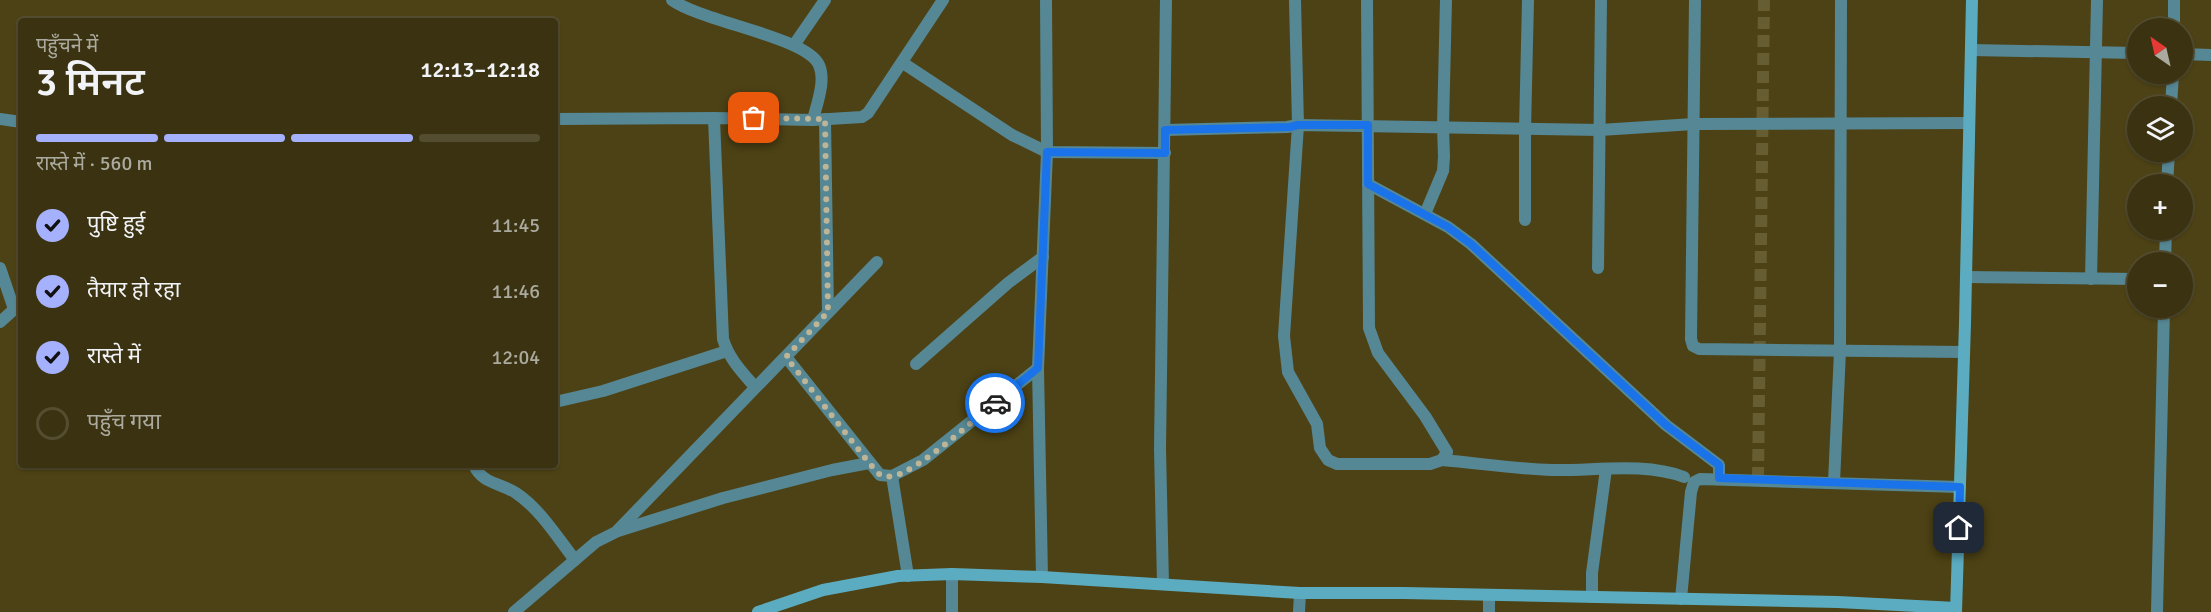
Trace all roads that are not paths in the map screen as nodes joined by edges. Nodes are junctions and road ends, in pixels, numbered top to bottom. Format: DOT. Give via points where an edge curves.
graph roads {
  1 [pos="672,0"];
  2 [pos="817,0"];
  3 [pos="825,0"];
  4 [pos="943,0"];
  5 [pos="1046,0"];
  6 [pos="1166,0"];
  7 [pos="1295,0"];
  8 [pos="1367,0"];
  9 [pos="1446,0"];
  10 [pos="1528,0"];
  11 [pos="1601,0"];
  12 [pos="1695,0"];
  13 [pos="1841,0"];
  14 [pos="1972,0"];
  15 [pos="2097,0"];
  16 [pos="2174,0"];
  17 [pos="816,13"];
  18 [pos="2174,18"];
  19 [pos="794,45"];
  20 [pos="1971,50"];
  21 [pos="2096,52"];
  22 [pos="2127,53"];
  23 [pos="2193,54"];
  24 [pos="2211,55"];
  25 [pos="903,63"];
  26 [pos="0,118"];
  27 [pos="714,118"];
  28 [pos="558,119"];
  29 [pos="819,119"];
  30 [pos="18,121"];
  31 [pos="1841,123"];
  32 [pos="1970,123"];
  33 [pos="1694,124"];
  34 [pos="1298,125"];
  35 [pos="1368,125"];
  36 [pos="1443,126"];
  37 [pos="1525,129"];
  38 [pos="1165,130"];
  39 [pos="1600,130"];
  40 [pos="1047,152"];
  41 [pos="1165,153"];
  42 [pos="1368,184"];
  43 [pos="1425,214"];
  44 [pos="1525,220"];
  45 [pos="1042,257"];
  46 [pos="877,262"];
  47 [pos="0,268"];
  48 [pos="1598,268"];
  49 [pos="1966,277"];
  50 [pos="2091,279"];
  51 [pos="2127,279"];
  52 [pos="18,306"];
  53 [pos="828,312"];
  54 [pos="2164,318"];
  55 [pos="0,322"];
  56 [pos="727,351"];
  57 [pos="1840,351"];
  58 [pos="1964,352"];
  59 [pos="786,357"];
  60 [pos="916,364"];
  61 [pos="1038,368"];
  62 [pos="755,387"];
  63 [pos="558,401"];
  64 [pos="1442,460"];
  65 [pos="869,463"];
  66 [pos="475,468"];
  67 [pos="1606,469"];
  68 [pos="892,476"];
  69 [pos="1684,477"];
  70 [pos="1719,478"];
  71 [pos="1834,482"];
  72 [pos="1960,487"];
  73 [pos="618,531"];
  74 [pos="575,560"];
  75 [pos="952,574"];
  76 [pos="908,576"];
  77 [pos="1042,577"];
  78 [pos="1163,584"];
  79 [pos="1300,593"];
  80 [pos="1489,595"];
  81 [pos="1592,597"];
  82 [pos="1681,599"];
  83 [pos="1956,610"];
  84 [pos="514,612"];
  85 [pos="758,612"];
  86 [pos="952,612"];
  87 [pos="1299,612"];
  88 [pos="1489,612"];
  89 [pos="2157,612"];
  1 -- 19 [label="street" via="721,22"];
  2 -- 17 [label="street"];
  3 -- 17 [label="street"];
  4 -- 25 [label="street"];
  5 -- 40 [label="street"];
  6 -- 38 [label="street"];
  7 -- 34 [label="street"];
  8 -- 35 [label="street"];
  9 -- 36 [label="street"];
  10 -- 37 [label="street"];
  11 -- 39 [label="street"];
  12 -- 33 [label="street"];
  13 -- 31 [label="street"];
  14 -- 20 [label="street"];
  15 -- 21 [label="street"];
  16 -- 18 [label="street"];
  17 -- 19 [label="street"];
  19 -- 29 [label="street" via="812,55 819,65"];
  20 -- 21 [label="street"];
  20 -- 32 [label="street"];
  21 -- 22 [label="street"];
  21 -- 50 [label="street"];
  23 -- 24 [label="street"];
  25 -- 29 [label="street" via="868,113 862,117"];
  25 -- 40 [label="street" via="1012,135"];
  26 -- 30 [label="street"];
  27 -- 28 [label="street"];
  27 -- 29 [label="street"];
  27 -- 56 [label="street" via="723,339"];
  29 -- 53 [label="street"];
  31 -- 32 [label="street"];
  31 -- 33 [label="street"];
  31 -- 57 [label="street"];
  32 -- 49 [label="street"];
  33 -- 39 [label="street"];
  33 -- 57 [label="street" via="1693,346"];
  34 -- 35 [label="street"];
  34 -- 38 [label="street"];
  34 -- 64 [label="street" via="1284,336 1288,372 1314,417 1320,448 1328,460 1337,464 1430,464"];
  35 -- 36 [label="street"];
  35 -- 42 [label="street"];
  36 -- 37 [label="street"];
  36 -- 43 [label="street" via="1443,171"];
  37 -- 39 [label="street"];
  37 -- 44 [label="street"];
  38 -- 41 [label="street"];
  39 -- 48 [label="street"];
  40 -- 41 [label="street"];
  40 -- 45 [label="street"];
  41 -- 78 [label="street" via="1160,449"];
  42 -- 43 [label="street"];
  42 -- 64 [label="street" via="1369,328 1378,353 1441,440 1447,452"];
  43 -- 70 [label="street" via="1471,244 1666,425 1719,465"];
  45 -- 60 [label="street"];
  45 -- 61 [label="street"];
  46 -- 53 [label="street"];
  47 -- 52 [label="street"];
  49 -- 50 [label="street"];
  49 -- 58 [label="street"];
  50 -- 51 [label="street"];
  52 -- 55 [label="street"];
  53 -- 59 [label="street"];
  54 -- 89 [label="street"];
  56 -- 62 [label="street"];
  56 -- 63 [label="street"];
  57 -- 58 [label="street"];
  57 -- 71 [label="street"];
  58 -- 72 [label="street"];
  59 -- 62 [label="street"];
  59 -- 65 [label="street"];
  61 -- 68 [label="street" via="924,460"];
  61 -- 77 [label="street"];
  62 -- 73 [label="street"];
  64 -- 67 [label="street" via="1551,470"];
  65 -- 68 [label="street" via="880,475"];
  65 -- 73 [label="street" via="723,498"];
  66 -- 74 [label="street" via="491,483 513,491 531,505"];
  67 -- 69 [label="street" via="1668,471"];
  67 -- 81 [label="street"];
  68 -- 76 [label="street"];
  70 -- 71 [label="street"];
  70 -- 82 [label="street" via="1700,478 1694,482"];
  71 -- 72 [label="street"];
  72 -- 83 [label="street"];
  73 -- 74 [label="street" via="596,542"];
  74 -- 84 [label="street"];
  75 -- 76 [label="street"];
  75 -- 77 [label="street"];
  75 -- 86 [label="street"];
  76 -- 85 [label="street" via="823,590"];
  77 -- 78 [label="street"];
  78 -- 79 [label="street"];
  79 -- 80 [label="street"];
  79 -- 87 [label="street"];
  80 -- 81 [label="street"];
  80 -- 88 [label="street"];
  81 -- 82 [label="street"];
  82 -- 83 [label="street" via="1839,602"];
}
